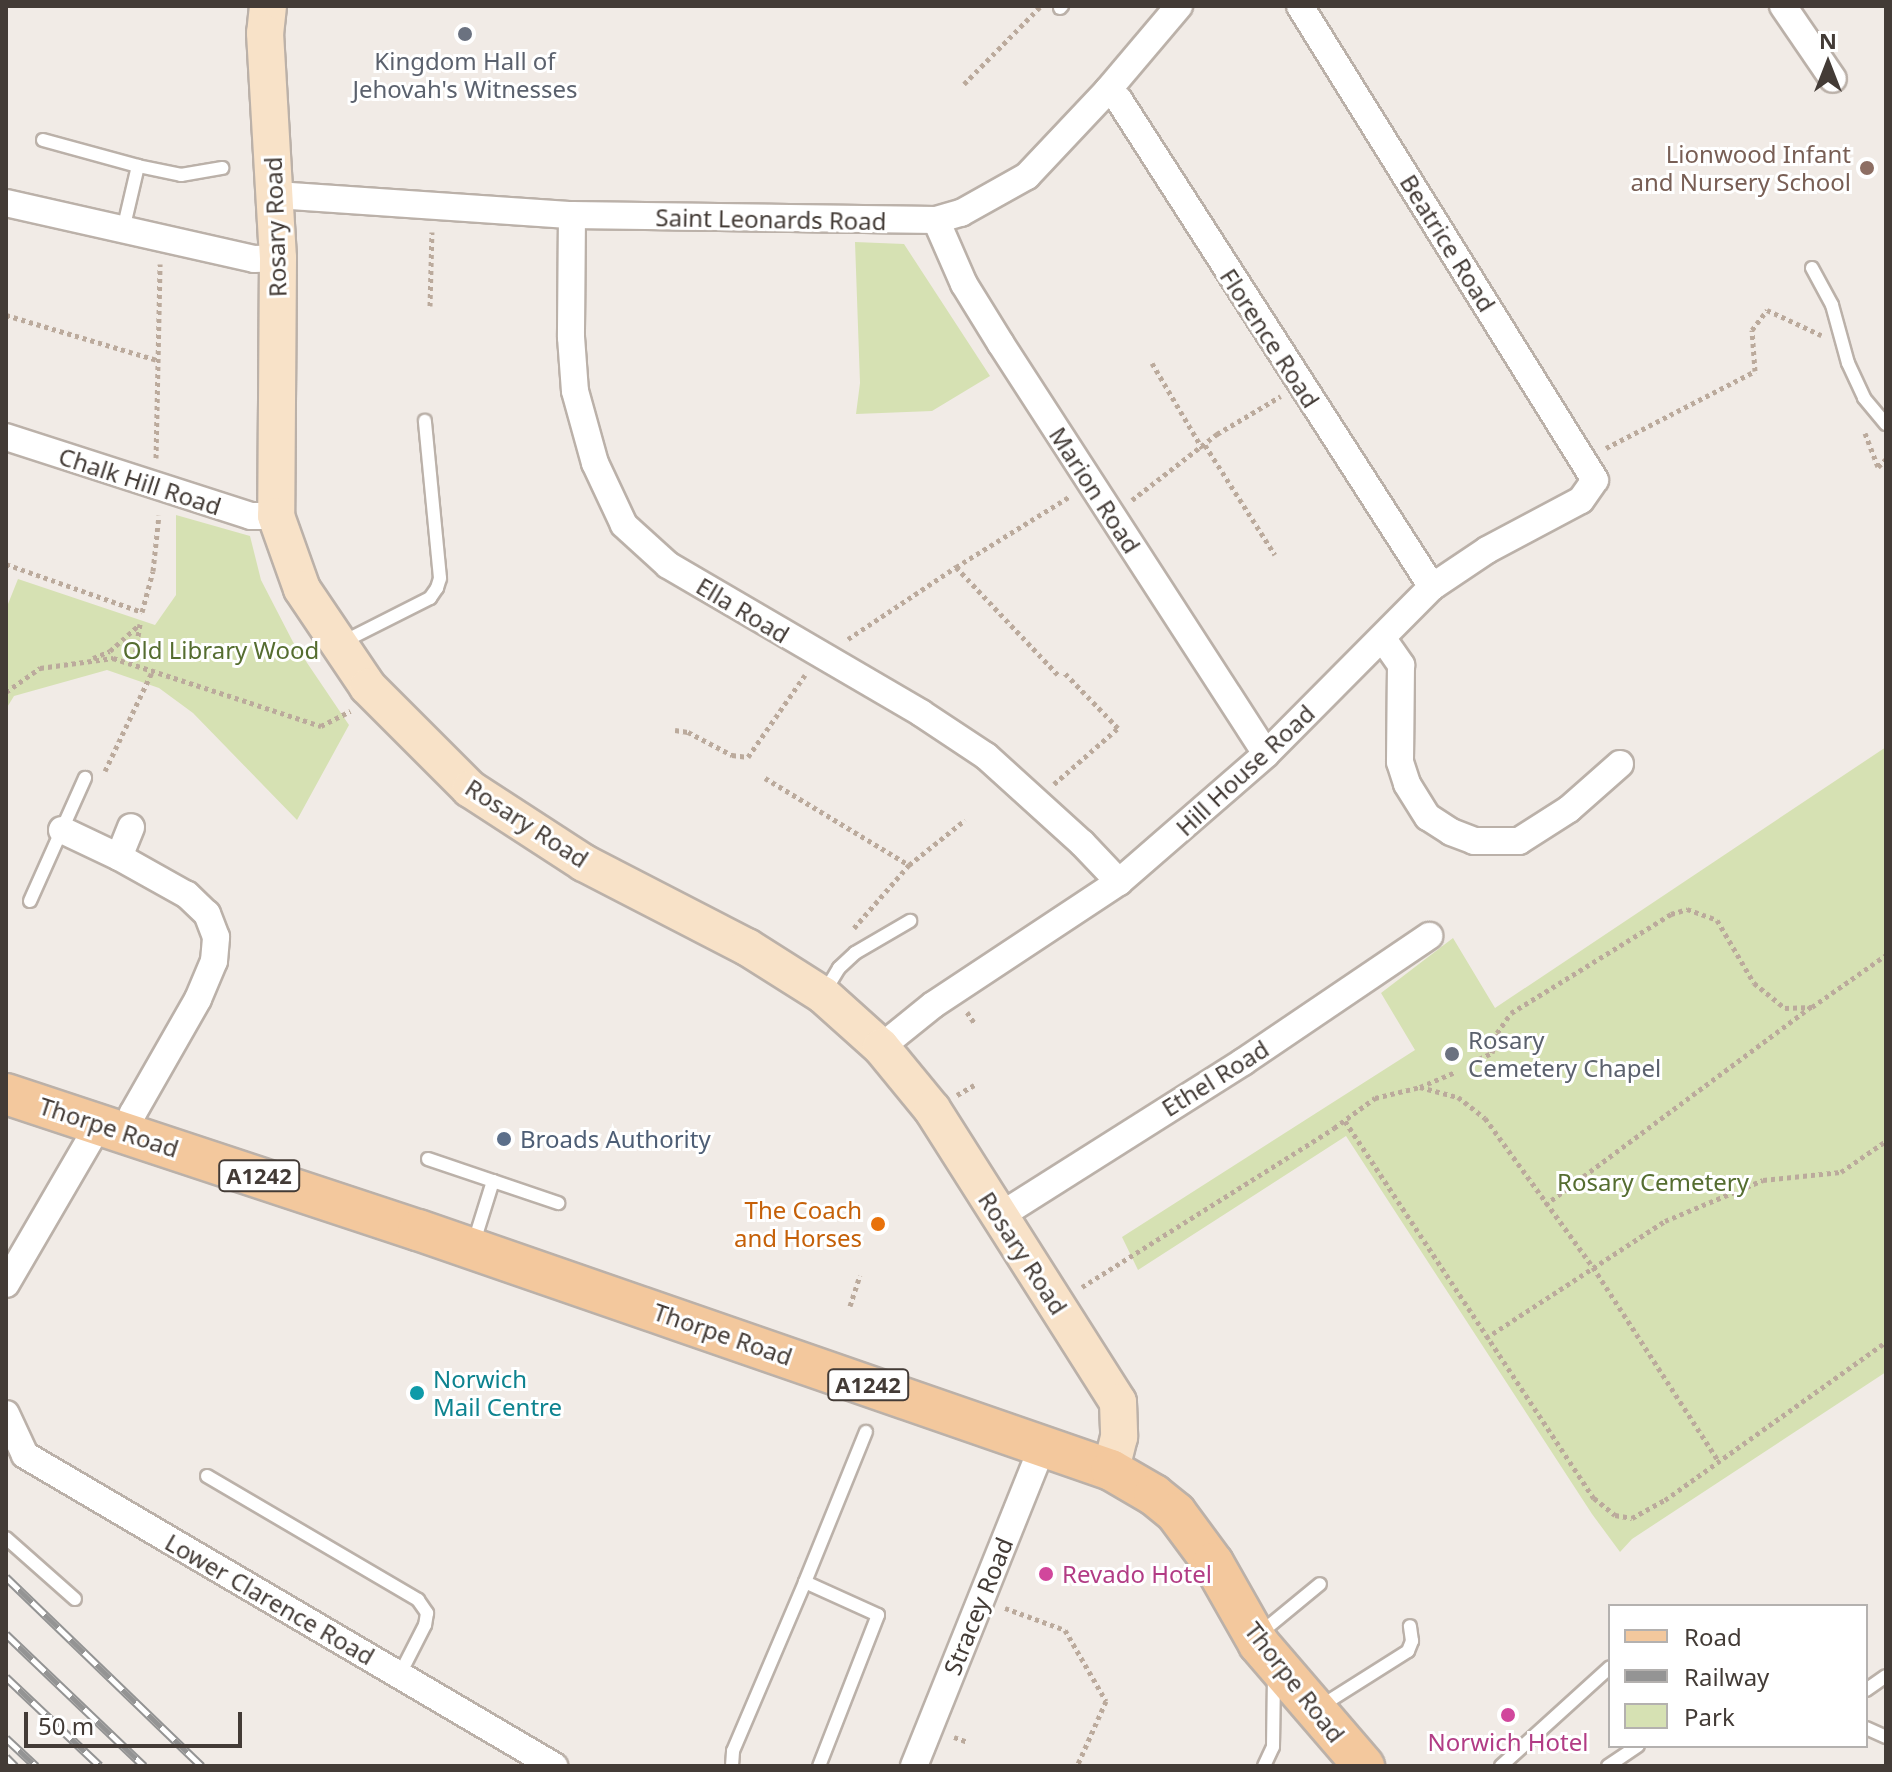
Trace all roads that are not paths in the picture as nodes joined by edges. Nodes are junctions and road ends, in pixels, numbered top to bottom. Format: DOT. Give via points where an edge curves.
graph roads {
  1 [pos="268,6"];
  2 [pos="1179,6"];
  3 [pos="1300,6"];
  4 [pos="1783,6"];
  5 [pos="1833,79"];
  6 [pos="1108,90"];
  7 [pos="43,140"];
  8 [pos="138,166"];
  9 [pos="222,168"];
  10 [pos="276,195"];
  11 [pos="6,203"];
  12 [pos="572,215"];
  13 [pos="936,220"];
  14 [pos="123,230"];
  15 [pos="278,258"];
  16 [pos="1812,268"];
  17 [pos="425,421"];
  18 [pos="1886,424"];
  19 [pos="6,437"];
  20 [pos="1589,470"];
  21 [pos="276,516"];
  22 [pos="1432,587"];
  23 [pos="1383,639"];
  24 [pos="338,645"];
  25 [pos="1266,754"];
  26 [pos="1620,764"];
  27 [pos="85,778"];
  28 [pos="131,827"];
  29 [pos="62,830"];
  30 [pos="119,857"];
  31 [pos="1119,882"];
  32 [pos="30,901"];
  33 [pos="910,921"];
  34 [pos="1429,936"];
  35 [pos="823,995"];
  36 [pos="881,1047"];
  37 [pos="6,1094"];
  38 [pos="113,1128"];
  39 [pos="428,1159"];
  40 [pos="493,1181"];
  41 [pos="558,1203"];
  42 [pos="998,1217"];
  43 [pos="472,1248"];
  44 [pos="6,1284"];
  45 [pos="6,1414"];
  46 [pos="866,1432"];
  47 [pos="1042,1447"];
  48 [pos="1111,1470"];
  49 [pos="207,1476"];
  50 [pos="6,1538"];
  51 [pos="805,1582"];
  52 [pos="1320,1584"];
  53 [pos="75,1599"];
  54 [pos="1410,1626"];
  55 [pos="1265,1650"];
  56 [pos="1608,1669"];
  57 [pos="400,1674"];
  58 [pos="1886,1676"];
  59 [pos="1868,1689"];
  60 [pos="1314,1711"];
  61 [pos="1635,1748"];
  62 [pos="554,1766"];
  63 [pos="732,1766"];
  64 [pos="819,1766"];
  65 [pos="914,1766"];
  66 [pos="1264,1766"];
  67 [pos="1364,1766"];
  68 [pos="1501,1766"];
  69 [pos="1608,1766"];
  1 -- 10 [label="street, Rosary Road" via="265,33"];
  2 -- 6 [label="street, Saint Leonards Road"];
  3 -- 20 [label="street, Beatrice Road"];
  4 -- 5 [label="street"];
  6 -- 13 [label="street, Saint Leonards Road" via="1027,176 961,213"];
  6 -- 22 [label="street, Florence Road"];
  7 -- 8 [label="lane"];
  8 -- 9 [label="lane" via="181,175"];
  8 -- 14 [label="lane"];
  10 -- 12 [label="street, Saint Leonards Road"];
  10 -- 15 [label="street, Rosary Road"];
  11 -- 14 [label="street"];
  12 -- 13 [label="street, Saint Leonards Road"];
  12 -- 31 [label="street, Ella Road" via="575,391 595,463 624,525 668,565 986,756"];
  13 -- 25 [label="street, Marion Road" via="964,284"];
  14 -- 15 [label="street" via="254,259"];
  15 -- 21 [label="street, Rosary Road"];
  16 -- 18 [label="lane" via="1832,305 1864,398"];
  17 -- 24 [label="lane" via="437,588 430,598"];
  19 -- 21 [label="street, Chalk Hill Road" via="251,516"];
  20 -- 22 [label="street, Hill House Road" via="1581,500 1487,550"];
  21 -- 24 [label="street, Rosary Road" via="302,589"];
  22 -- 23 [label="street, Hill House Road"];
  23 -- 25 [label="street, Hill House Road"];
  23 -- 26 [label="street" via="1401,665 1400,762 1407,784 1428,817 1451,832 1474,841 1519,841 1569,809"];
  24 -- 35 [label="street, Rosary Road" via="412,735 470,789 584,863 747,947"];
  25 -- 31 [label="street, Hill House Road"];
  27 -- 29 [label="lane"];
  28 -- 30 [label="street"];
  29 -- 30 [label="street"];
  29 -- 32 [label="lane"];
  30 -- 38 [label="street" via="187,895 207,914 216,937 214,961 198,999 131,1117"];
  31 -- 36 [label="street, Hill House Road" via="933,1005"];
  33 -- 35 [label="lane" via="855,953"];
  34 -- 42 [label="street, Ethel Road"];
  35 -- 36 [label="street, Rosary Road"];
  36 -- 42 [label="street, Rosary Road" via="932,1109"];
  37 -- 38 [label="main road, Thorpe Road / A1242"];
  38 -- 43 [label="main road, Thorpe Road / A1242"];
  38 -- 44 [label="street"];
  39 -- 40 [label="lane"];
  40 -- 41 [label="lane"];
  40 -- 43 [label="lane"];
  42 -- 48 [label="street, Rosary Road" via="1118,1402 1119,1437"];
  43 -- 47 [label="main road, Thorpe Road / A1242" via="829,1365"];
  45 -- 57 [label="street, Lower Clarence Road" via="25,1455"];
  46 -- 51 [label="lane"];
  47 -- 48 [label="main road, Thorpe Road / A1242"];
  47 -- 65 [label="street, Stracey Road"];
  48 -- 55 [label="main road, Thorpe Road / A1242" via="1176,1513"];
  49 -- 57 [label="lane" via="418,1600 427,1613 425,1625"];
  50 -- 53 [label="lane"];
  51 -- 63 [label="lane" via="733,1751"];
  51 -- 64 [label="lane" via="878,1615"];
  52 -- 55 [label="lane"];
  54 -- 60 [label="lane" via="1408,1651"];
  55 -- 60 [label="main road, Thorpe Road / A1242"];
  55 -- 66 [label="lane" via="1273,1747"];
  56 -- 68 [label="lane"];
  57 -- 62 [label="street, Lower Clarence Road"];
  58 -- 59 [label="lane"];
  60 -- 67 [label="main road, Thorpe Road / A1242"];
  61 -- 69 [label="lane"];
}
